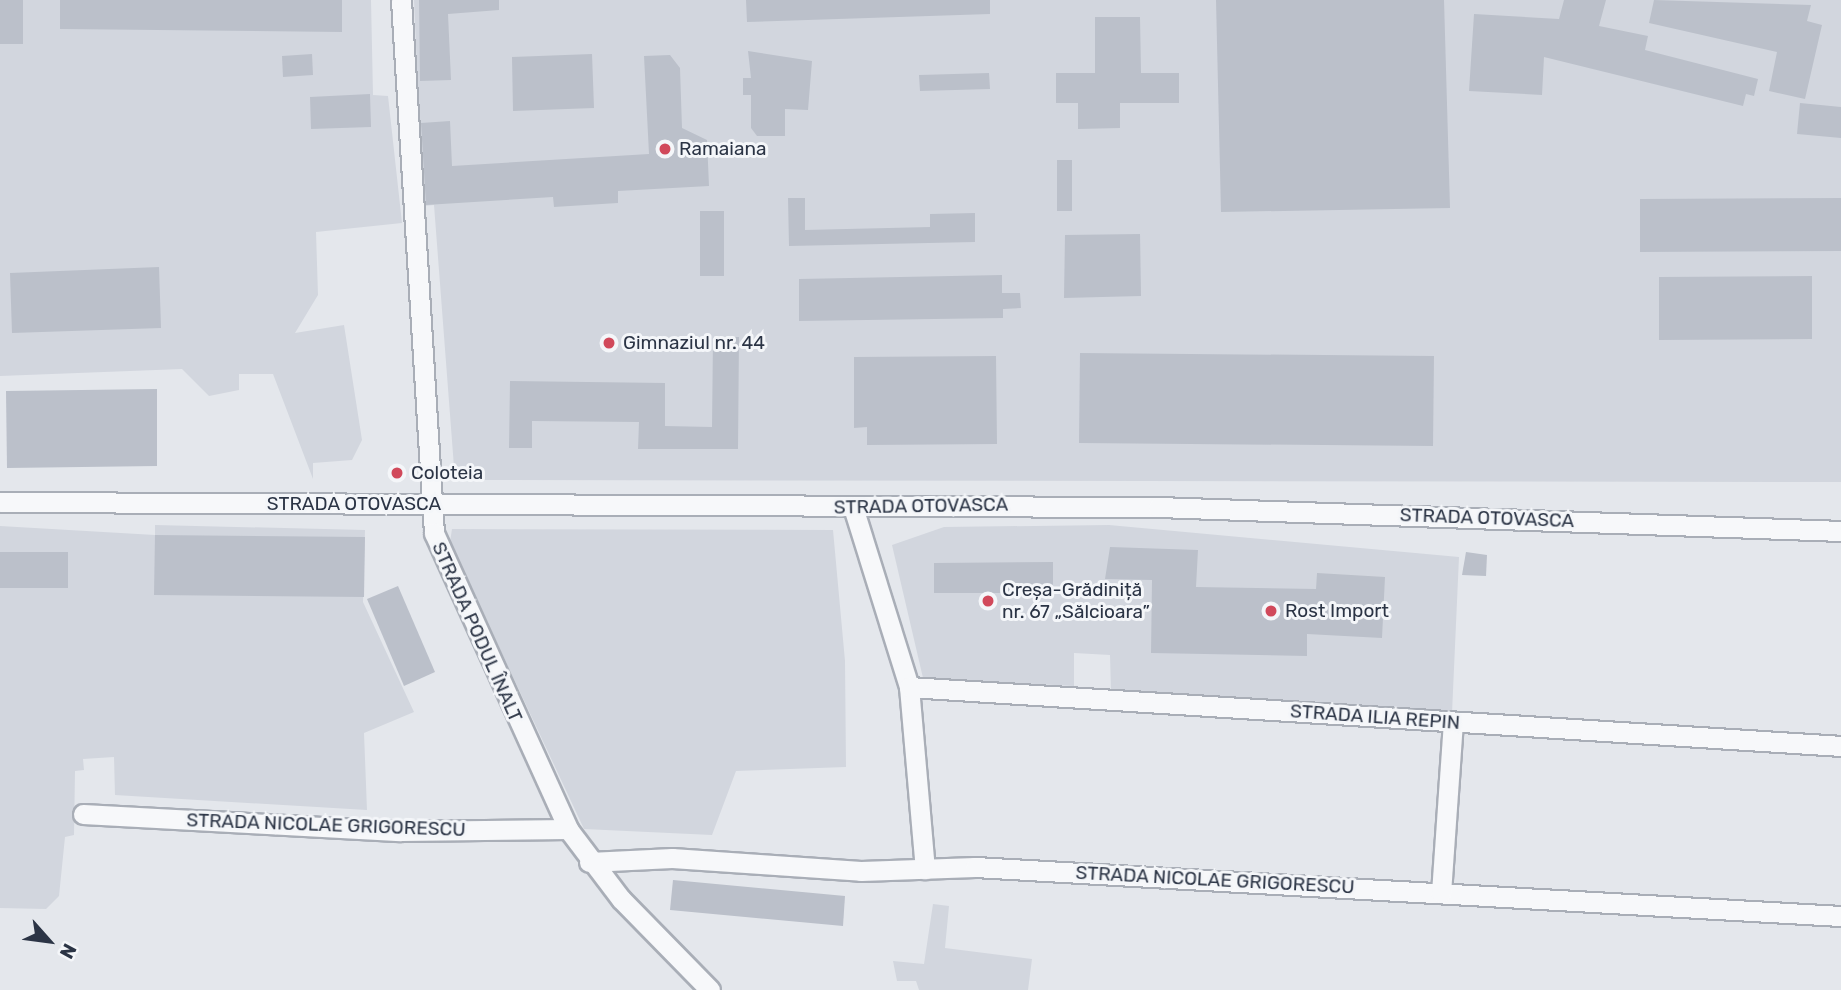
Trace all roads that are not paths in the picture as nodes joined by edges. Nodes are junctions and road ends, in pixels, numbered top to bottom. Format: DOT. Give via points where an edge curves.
graph roads {
  1 [pos="401,0"];
  2 [pos="0,502"];
  3 [pos="432,504"];
  4 [pos="853,507"];
  5 [pos="1841,531"];
  6 [pos="909,687"];
  7 [pos="1453,723"];
  8 [pos="1841,746"];
  9 [pos="83,814"];
  10 [pos="569,830"];
  11 [pos="590,862"];
  12 [pos="925,869"];
  13 [pos="1441,893"];
  14 [pos="1841,916"];
  15 [pos="710,990"];
  1 -- 3 [label="street, STRADA PODUL ÎNALT"];
  2 -- 3 [label="street, STRADA OTOVASCA"];
  3 -- 4 [label="street, STRADA OTOVASCA"];
  3 -- 10 [label="street, STRADA PODUL ÎNALT" via="434,533 472,627"];
  4 -- 5 [label="street, STRADA OTOVASCA" via="1144,507"];
  4 -- 6 [label="street"];
  6 -- 7 [label="street, STRADA ILIA REPIN"];
  6 -- 12 [label="street"];
  7 -- 8 [label="street, STRADA ILIA REPIN"];
  7 -- 13 [label="street"];
  9 -- 10 [label="street, STRADA NICOLAE GRIGORESCU" via="401,831"];
  10 -- 11 [label="street, STRADA PODUL ÎNALT"];
  11 -- 12 [label="street, STRADA NICOLAE GRIGORESCU" via="672,858"];
  11 -- 15 [label="street, STRADA PODUL ÎNALT"];
  12 -- 13 [label="street, STRADA NICOLAE GRIGORESCU"];
  13 -- 14 [label="street, STRADA NICOLAE GRIGORESCU"];
}
